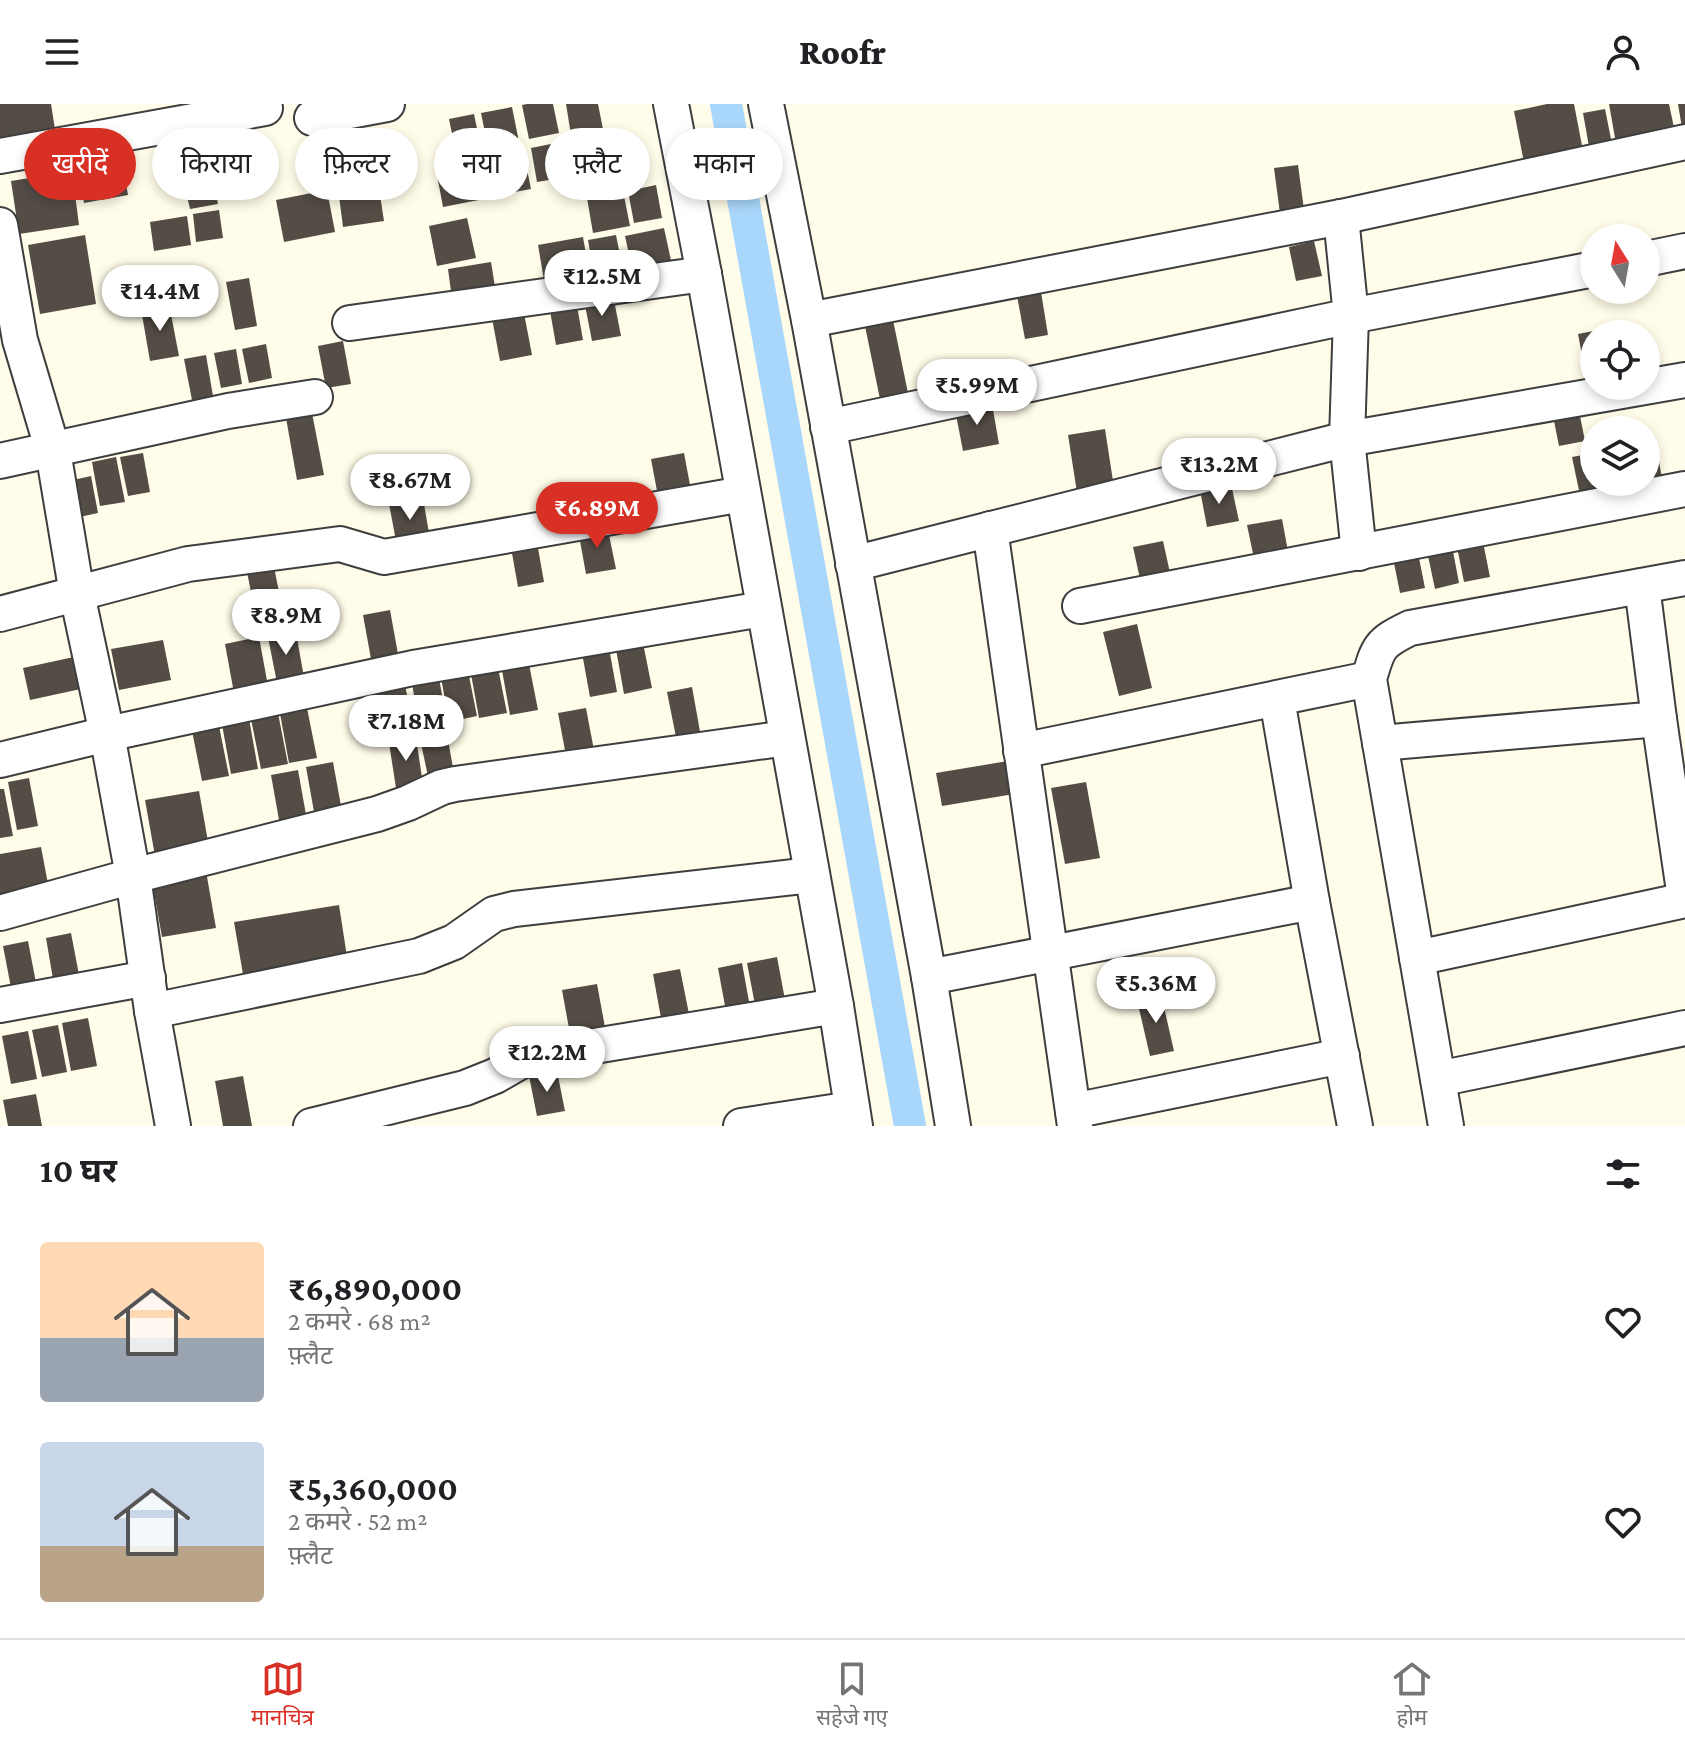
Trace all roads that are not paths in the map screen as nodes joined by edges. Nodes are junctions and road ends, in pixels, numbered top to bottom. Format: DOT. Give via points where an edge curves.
graph roads {
  1 [pos="387,104"];
  2 [pos="671,104"];
  3 [pos="766,104"];
  4 [pos="265,108"];
  5 [pos="312,118"];
  6 [pos="1685,142"];
  7 [pos="0,156"];
  8 [pos="1341,217"];
  9 [pos="0,225"];
  10 [pos="1685,251"];
  11 [pos="1660,256"];
  12 [pos="1580,272"];
  13 [pos="704,274"];
  14 [pos="1351,316"];
  15 [pos="809,320"];
  16 [pos="350,323"];
  17 [pos="10,342"];
  18 [pos="1685,380"];
  19 [pos="315,397"];
  20 [pos="828,427"];
  21 [pos="1347,439"];
  22 [pos="53,451"];
  23 [pos="0,461"];
  24 [pos="1685,489"];
  25 [pos="743,494"];
  26 [pos="990,529"];
  27 [pos="1359,553"];
  28 [pos="853,564"];
  29 [pos="1685,578"];
  30 [pos="1642,586"];
  31 [pos="77,594"];
  32 [pos="1080,606"];
  33 [pos="763,609"];
  34 [pos="0,614"];
  35 [pos="1369,679"];
  36 [pos="1277,699"];
  37 [pos="1659,719"];
  38 [pos="107,734"];
  39 [pos="787,738"];
  40 [pos="1380,743"];
  41 [pos="1021,751"];
  42 [pos="0,760"];
  43 [pos="811,875"];
  44 [pos="133,876"];
  45 [pos="1685,899"];
  46 [pos="1312,902"];
  47 [pos="0,913"];
  48 [pos="1050,954"];
  49 [pos="1417,958"];
  50 [pos="929,977"];
  51 [pos="150,994"];
  52 [pos="0,1005"];
  53 [pos="836,1006"];
  54 [pos="1685,1028"];
  55 [pos="1342,1056"];
  56 [pos="1438,1079"];
  57 [pos="854,1118"];
  58 [pos="1074,1118"];
  59 [pos="167,1125"];
  60 [pos="311,1126"];
  61 [pos="741,1126"];
  62 [pos="953,1126"];
  63 [pos="1355,1126"];
  64 [pos="1446,1126"];
  1 -- 5 [label="street"];
  2 -- 13 [label="street"];
  3 -- 15 [label="street"];
  4 -- 7 [label="street"];
  6 -- 8 [label="street"];
  8 -- 14 [label="street"];
  8 -- 15 [label="street"];
  9 -- 17 [label="street"];
  10 -- 11 [label="street"];
  12 -- 14 [label="street"];
  13 -- 16 [label="street"];
  13 -- 25 [label="street"];
  14 -- 20 [label="street"];
  14 -- 21 [label="street"];
  15 -- 20 [label="street"];
  17 -- 22 [label="street"];
  18 -- 21 [label="street"];
  19 -- 22 [label="street"];
  20 -- 28 [label="street"];
  21 -- 26 [label="street"];
  21 -- 27 [label="street"];
  22 -- 23 [label="street"];
  22 -- 31 [label="street"];
  24 -- 27 [label="street"];
  25 -- 31 [label="street" via="384,557 340,544 188,564"];
  25 -- 33 [label="street"];
  26 -- 28 [label="street"];
  26 -- 41 [label="street"];
  27 -- 32 [label="street"];
  28 -- 50 [label="street"];
  29 -- 30 [label="street"];
  30 -- 35 [label="street" via="1410,628 1377,651"];
  30 -- 37 [label="street"];
  31 -- 34 [label="street"];
  31 -- 38 [label="street"];
  33 -- 38 [label="street" via="413,668"];
  33 -- 39 [label="street"];
  35 -- 36 [label="street"];
  35 -- 40 [label="street"];
  36 -- 41 [label="street"];
  36 -- 46 [label="street"];
  37 -- 40 [label="street"];
  37 -- 45 [label="street"];
  38 -- 42 [label="street"];
  38 -- 44 [label="street"];
  39 -- 43 [label="street"];
  39 -- 44 [label="street" via="455,784 377,814"];
  40 -- 49 [label="street"];
  41 -- 48 [label="street"];
  43 -- 51 [label="street" via="514,909 494,914 454,942 419,956"];
  43 -- 53 [label="street"];
  44 -- 47 [label="street"];
  44 -- 51 [label="street"];
  45 -- 49 [label="street"];
  46 -- 48 [label="street"];
  46 -- 55 [label="street"];
  48 -- 50 [label="street"];
  48 -- 58 [label="street"];
  49 -- 56 [label="street"];
  50 -- 62 [label="street"];
  51 -- 52 [label="street"];
  51 -- 59 [label="street"];
  53 -- 57 [label="street"];
  53 -- 60 [label="street" via="552,1053 521,1061 465,1088"];
  54 -- 56 [label="street"];
  55 -- 58 [label="street"];
  55 -- 63 [label="street"];
  56 -- 64 [label="street"];
  57 -- 61 [label="street"];
}
